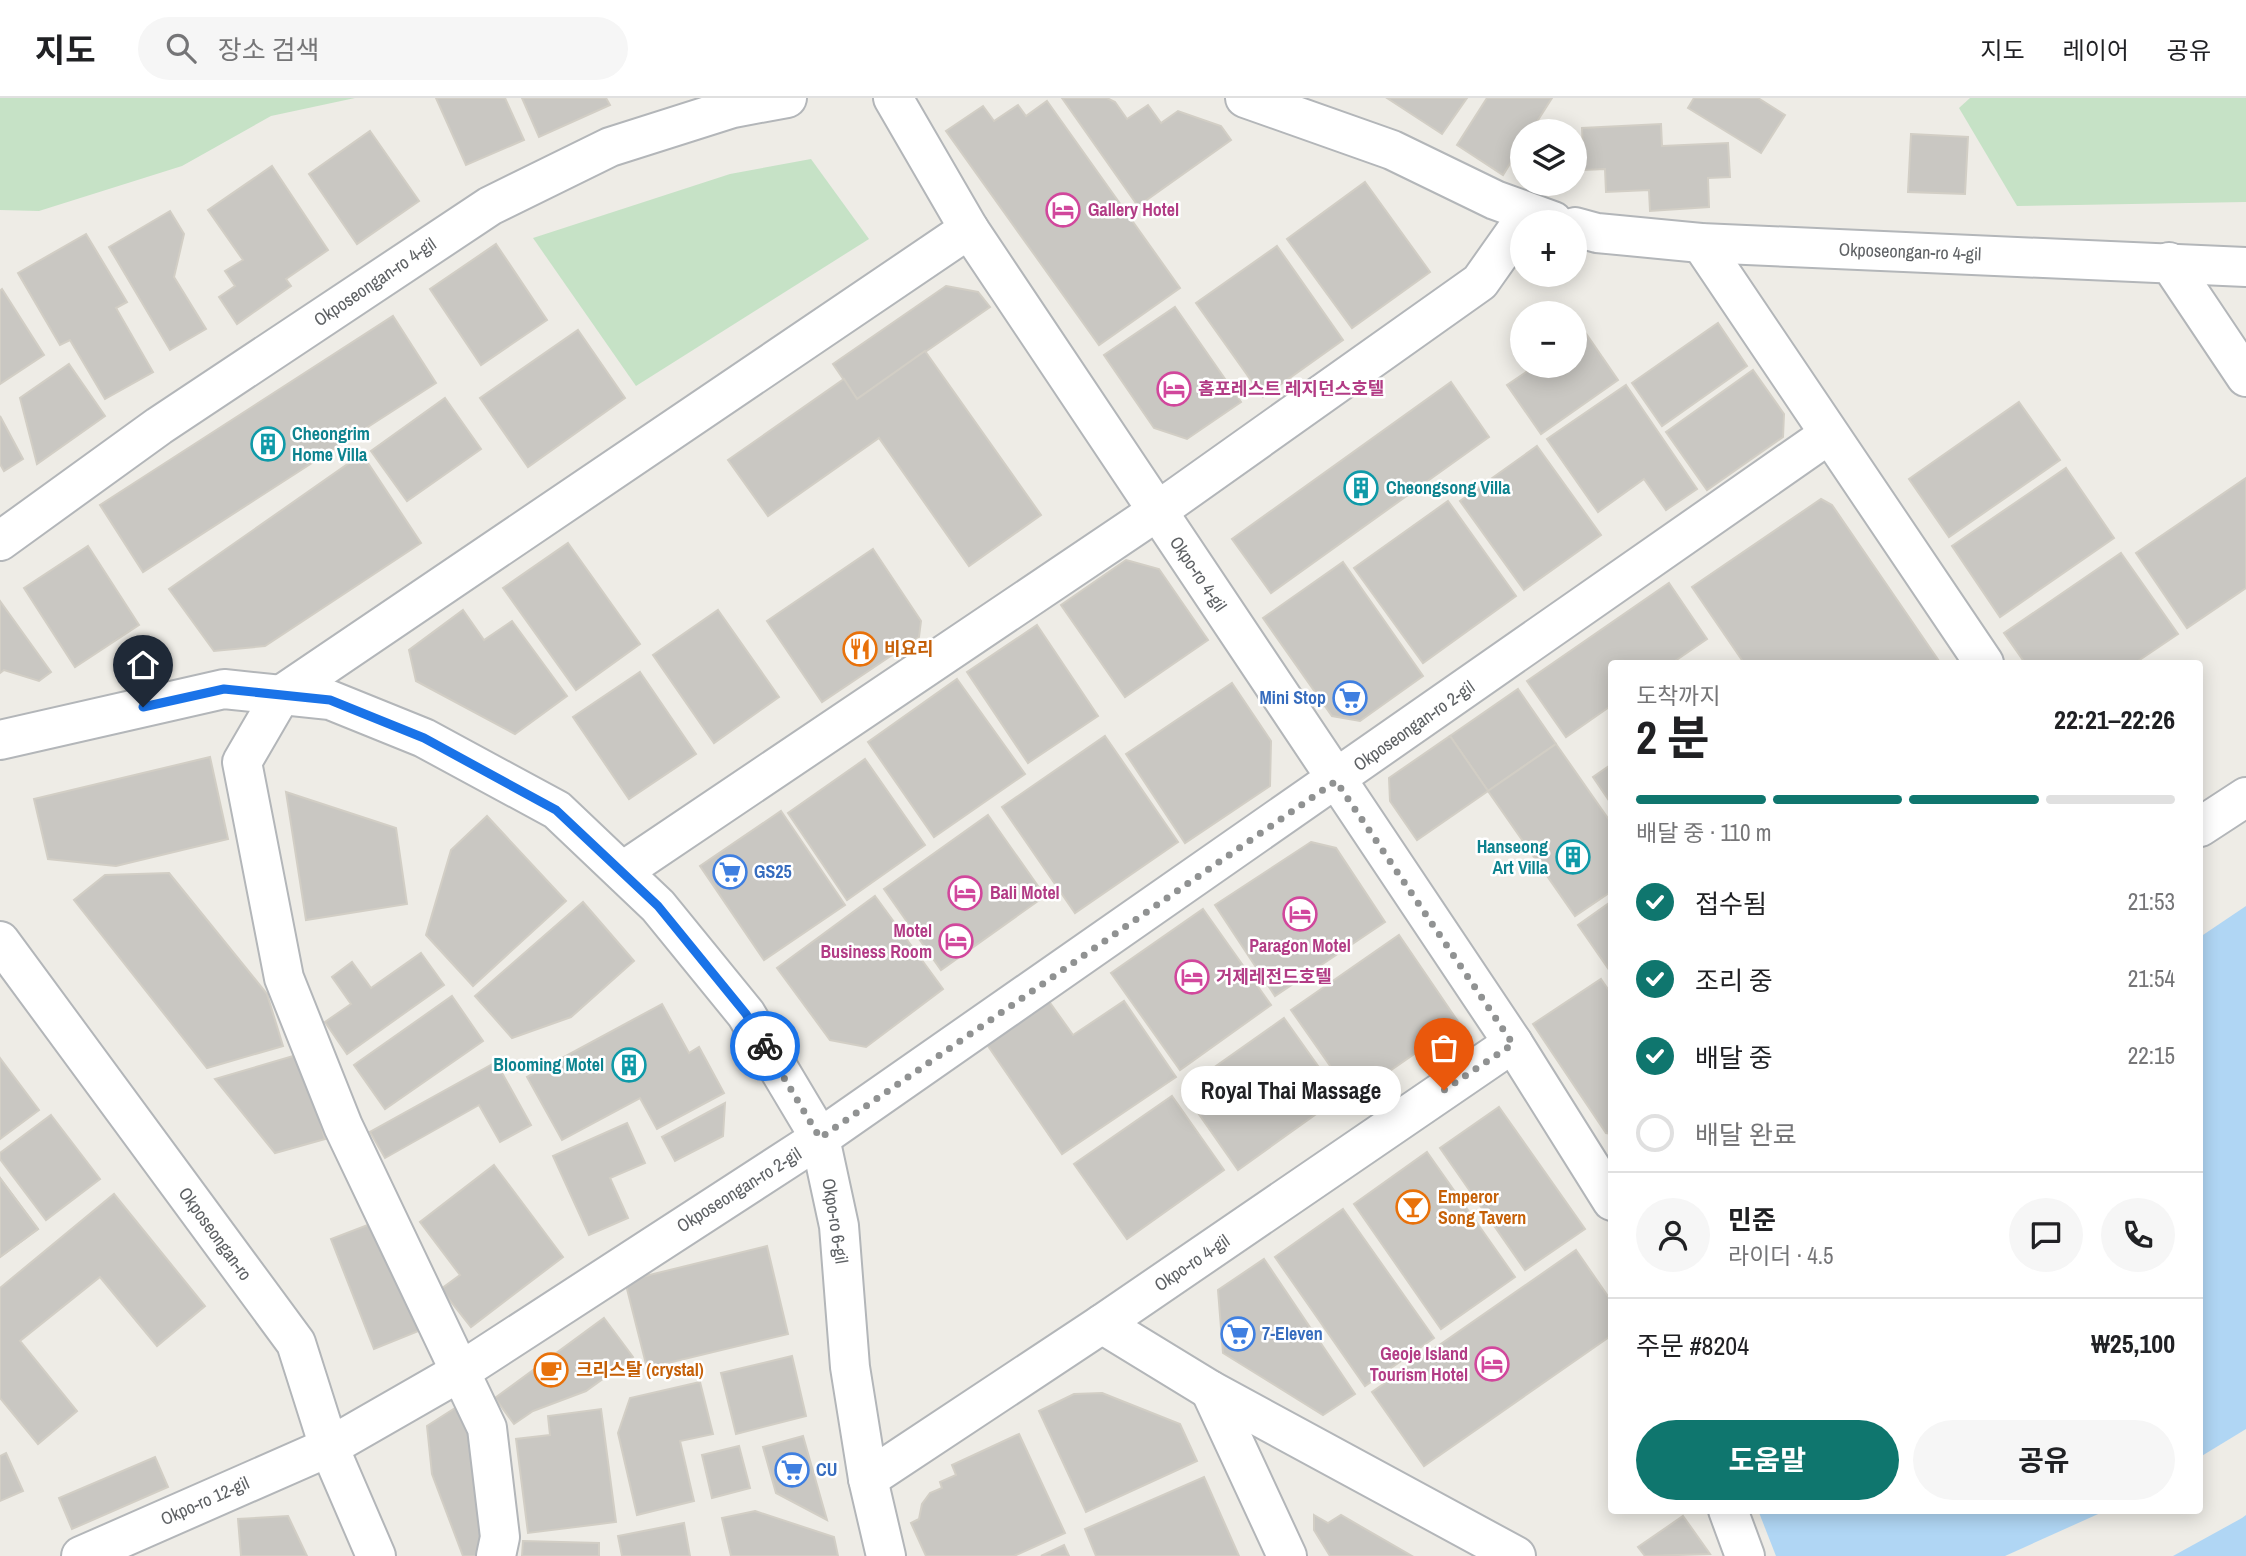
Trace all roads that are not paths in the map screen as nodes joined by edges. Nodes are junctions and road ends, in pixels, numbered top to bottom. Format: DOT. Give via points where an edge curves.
graph roads {
  1 [pos="787,98"];
  2 [pos="893,98"];
  3 [pos="1245,98"];
  4 [pos="1525,210"];
  5 [pos="970,229"];
  6 [pos="1587,230"];
  7 [pos="1701,243"];
  8 [pos="1510,252"];
  9 [pos="2169,262"];
  10 [pos="2246,267"];
  11 [pos="2246,377"];
  12 [pos="1828,435"];
  13 [pos="1156,512"];
  14 [pos="0,541"];
  15 [pos="1982,660"];
  16 [pos="281,695"];
  17 [pos="0,740"];
  18 [pos="1336,781"];
  19 [pos="2246,797"];
  20 [pos="2203,825"];
  21 [pos="623,871"];
  22 [pos="0,941"];
  23 [pos="1513,1044"];
  24 [pos="820,1138"];
  25 [pos="1608,1195"];
  26 [pos="1102,1324"];
  27 [pos="458,1373"];
  28 [pos="1210,1390"];
  29 [pos="328,1447"];
  30 [pos="868,1479"];
  31 [pos="1729,1514"];
  32 [pos="81,1556"];
  33 [pos="376,1556"];
  34 [pos="496,1556"];
  35 [pos="886,1556"];
  36 [pos="1287,1556"];
  37 [pos="1516,1556"];
  38 [pos="1745,1556"];
  1 -- 14 [label="street, Okposeongan-ro 4-gil" via="733,108 610,147 490,206 159,426"];
  2 -- 5 [label="street, Okpo-ro 4-gil"];
  3 -- 4 [label="street" via="1392,150"];
  5 -- 13 [label="street, Okpo-ro 4-gil"];
  5 -- 16 [label="street"];
  6 -- 7 [label="street, Okposeongan-ro 4-gil"];
  7 -- 9 [label="street, Okposeongan-ro 4-gil"];
  7 -- 12 [label="street"];
  8 -- 13 [label="street" via="1480,282"];
  9 -- 10 [label="street, Okposeongan-ro 4-gil"];
  9 -- 11 [label="street"];
  12 -- 15 [label="street"];
  12 -- 18 [label="street, Okposeongan-ro 2-gil"];
  13 -- 18 [label="street, Okpo-ro 4-gil"];
  13 -- 21 [label="street"];
  16 -- 17 [label="street, Okpo-ro 6-gil" via="224,689"];
  16 -- 21 [label="street, Okpo-ro 6-gil" via="330,700 424,738 556,810"];
  16 -- 27 [label="street" via="242,762 284,978 343,1126"];
  18 -- 23 [label="street, Okpo-ro 4-gil"];
  18 -- 24 [label="street, Okposeongan-ro 2-gil"];
  19 -- 20 [label="street"];
  21 -- 24 [label="street, Okpo-ro 6-gil" via="658,906 746,1014"];
  22 -- 29 [label="street, Okposeongan-ro" via="296,1343"];
  23 -- 25 [label="street, Okpo-ro 4-gil"];
  23 -- 26 [label="street, Okpo-ro 4-gil"];
  24 -- 27 [label="street, Okposeongan-ro 2-gil"];
  24 -- 30 [label="street, Okpo-ro 6-gil" via="839,1226 850,1367"];
  26 -- 28 [label="street"];
  26 -- 30 [label="street, Okpo-ro 4-gil"];
  27 -- 29 [label="street, Okposeongan-ro 2-gil"];
  27 -- 34 [label="street" via="486,1428 500,1537"];
  28 -- 36 [label="street"];
  28 -- 37 [label="street"];
  29 -- 32 [label="street, Okpo-ro 12-gil"];
  29 -- 33 [label="street, Okposeongan-ro"];
  30 -- 35 [label="street, Okpo-ro 6-gil"];
  31 -- 38 [label="street"];
}
